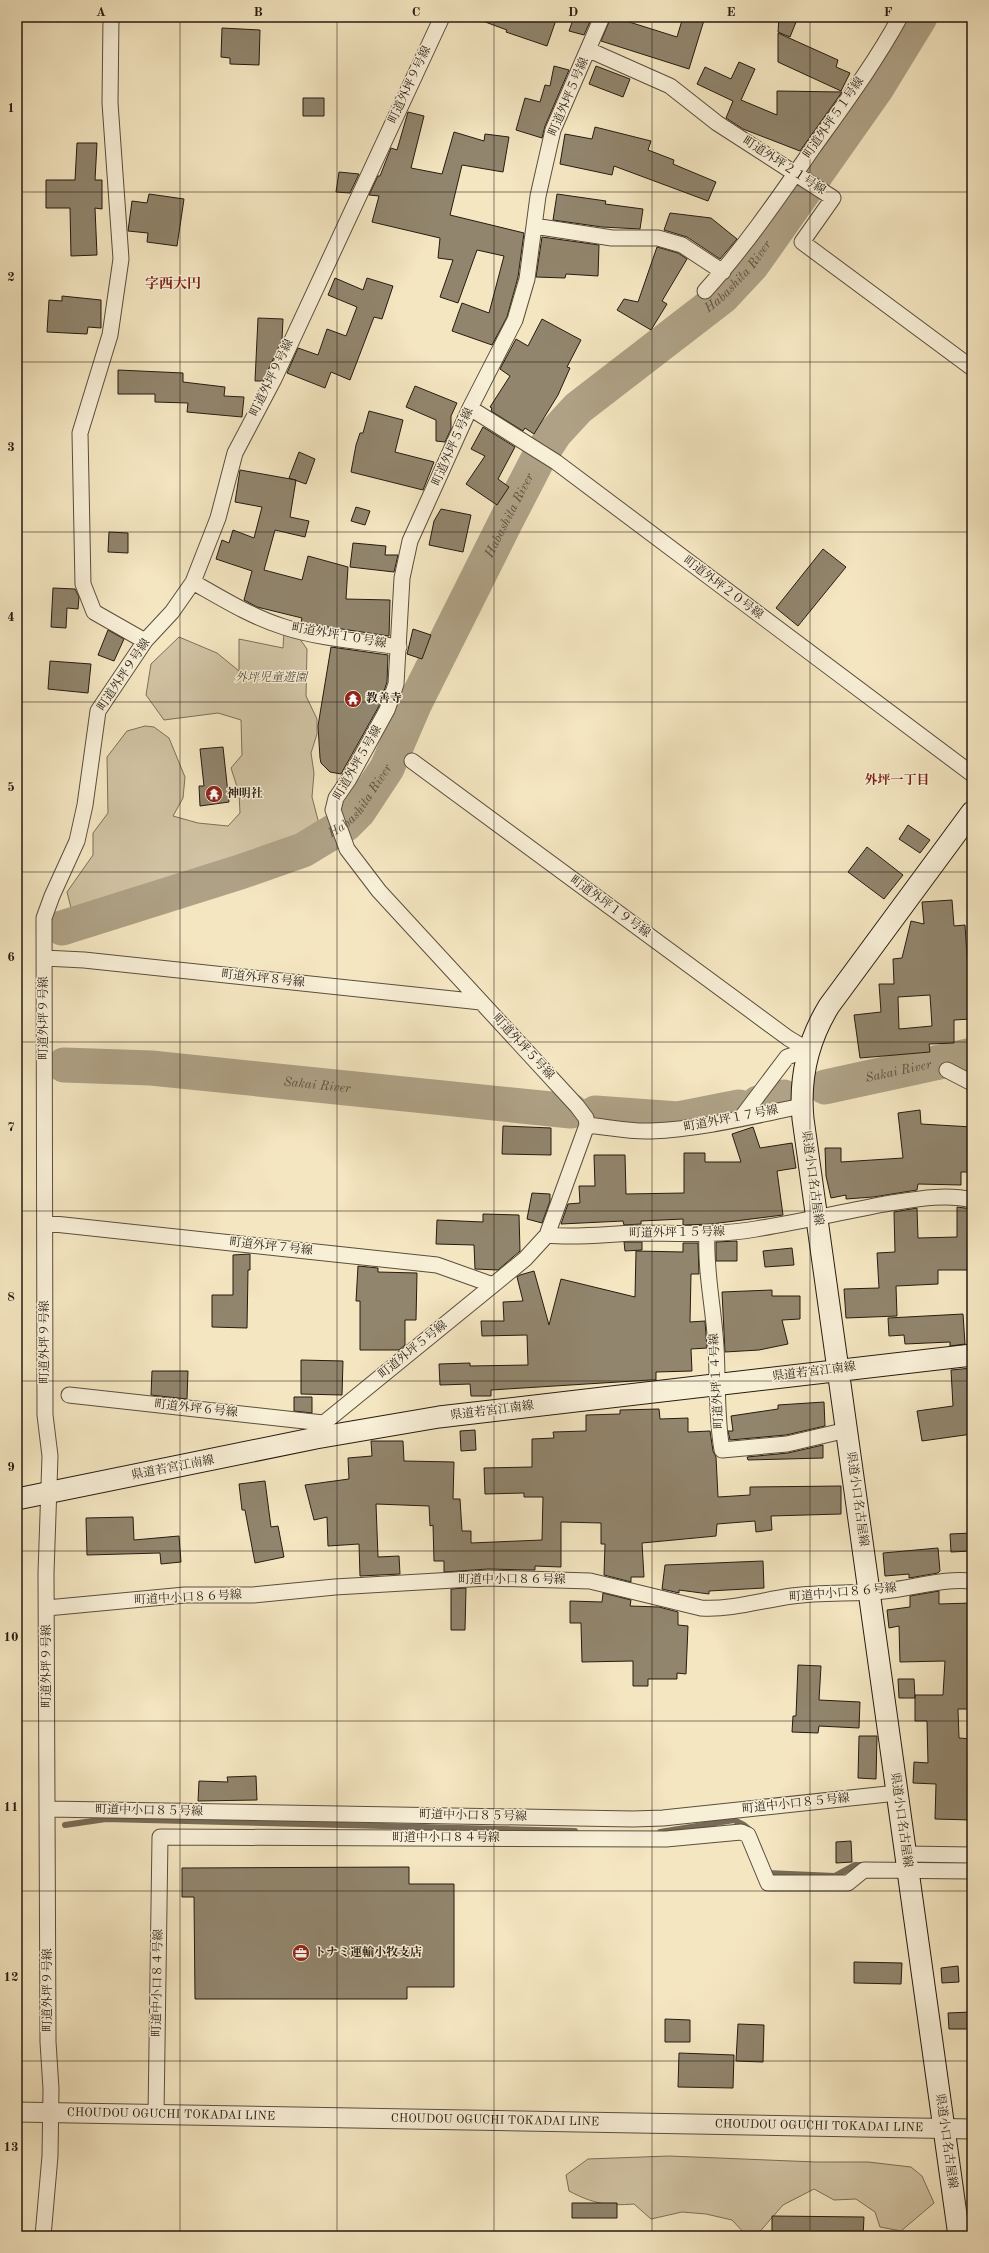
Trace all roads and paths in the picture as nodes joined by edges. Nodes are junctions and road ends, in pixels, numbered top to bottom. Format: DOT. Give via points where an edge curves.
graph roads {
  1 [pos="111,17"];
  2 [pos="442,17"];
  3 [pos="602,17"];
  4 [pos="900,17"];
  5 [pos="589,50"];
  6 [pos="798,174"];
  7 [pos="534,226"];
  8 [pos="723,272"];
  9 [pos="705,291"];
  10 [pos="972,368"];
  11 [pos="470,408"];
  12 [pos="193,582"];
  13 [pos="145,641"];
  14 [pos="399,647"];
  15 [pos="412,762"];
  16 [pos="972,774"];
  17 [pos="972,812"];
  18 [pos="44,958"];
  19 [pos="481,1002"];
  20 [pos="808,1050"];
  21 [pos="947,1070"];
  22 [pos="972,1083"];
  23 [pos="802,1097"];
  24 [pos="744,1115"];
  25 [pos="587,1122"];
  26 [pos="972,1200"];
  27 [pos="817,1216"];
  28 [pos="45,1223"];
  29 [pos="707,1234"];
  30 [pos="547,1235"];
  31 [pos="493,1285"];
  32 [pos="972,1355"];
  33 [pos="839,1369"];
  34 [pos="718,1384"];
  35 [pos="69,1395"];
  36 [pos="847,1430"];
  37 [pos="319,1431"];
  38 [pos="45,1494"];
  39 [pos="17,1499"];
  40 [pos="972,1581"];
  41 [pos="869,1591"];
  42 [pos="47,1608"];
  43 [pos="897,1793"];
  44 [pos="48,1809"];
  45 [pos="972,1855"];
  46 [pos="907,1862"];
  47 [pos="972,1871"];
  48 [pos="17,2112"];
  49 [pos="47,2112"];
  50 [pos="156,2114"];
  51 [pos="944,2128"];
  52 [pos="972,2129"];
  53 [pos="43,2236"];
  54 [pos="959,2236"];
  1 -- 13 [label="street" via="110,103 121,259 110,335 80,432 83,584 94,612"];
  2 -- 12 [label="street, 町道外坪９号線" via="274,379 235,453 218,518"];
  3 -- 5 [label="street, 町道外坪５号線"];
  4 -- 6 [label="street, 町道外坪５１号線" via="866,74"];
  5 -- 6 [label="street, 町道外坪２１号線" via="670,86 717,123"];
  5 -- 7 [label="street, 町道外坪５号線" via="553,130"];
  6 -- 8 [label="street, 町道外坪５１号線"];
  6 -- 10 [label="street, 町道外坪２１号線" via="833,198 802,242"];
  7 -- 8 [label="street" via="612,238 658,238 682,245"];
  7 -- 11 [label="street, 町道外坪５号線" via="527,279 515,320"];
  8 -- 9 [label="street, 町道外坪５１号線"];
  11 -- 14 [label="street, 町道外坪５号線" via="410,541 402,578"];
  11 -- 16 [label="street, 町道外坪２０号線" via="556,462"];
  12 -- 13 [label="street, 町道外坪９号線" via="172,612"];
  12 -- 14 [label="street, 町道外坪１０号線" via="249,613 284,627 315,635"];
  13 -- 18 [label="street, 町道外坪９号線" via="98,711 85,806 77,841 44,918"];
  14 -- 19 [label="street, 町道外坪５号線" via="396,684 387,710 336,798 334,814 347,849 378,891"];
  15 -- 20 [label="street, 町道外坪１９号線" via="788,1038"];
  17 -- 20 [label="main road, 県道小口名古屋線" via="829,1006 820,1020"];
  18 -- 19 [label="street, 町道外坪８号線" via="84,960"];
  18 -- 28 [label="street, 町道外坪９号線"];
  19 -- 25 [label="street, 町道外坪５号線" via="577,1106"];
  20 -- 23 [label="main road, 県道小口名古屋線"];
  20 -- 24 [label="street" via="787,1057"];
  21 -- 22 [label="street"];
  23 -- 24 [label="street, 町道外坪１７号線"];
  23 -- 27 [label="main road, 県道小口名古屋線"];
  24 -- 25 [label="street, 町道外坪１７号線" via="706,1126 649,1131"];
  25 -- 30 [label="street, 町道外坪５号線"];
  26 -- 27 [label="street, 町道外坪１５号線" via="938,1197"];
  27 -- 29 [label="street, 町道外坪１５号線" via="756,1230"];
  27 -- 33 [label="main road, 県道小口名古屋線"];
  28 -- 31 [label="street, 町道外坪７号線" via="437,1265"];
  28 -- 38 [label="street, 町道外坪９号線" via="45,1414 50,1456"];
  29 -- 30 [label="street, 町道外坪１５号線" via="567,1237"];
  29 -- 34 [label="street, 町道外坪１４号線" via="706,1252"];
  30 -- 31 [label="street, 町道外坪５号線" via="525,1260"];
  31 -- 37 [label="street, 町道外坪５号線"];
  32 -- 33 [label="main road, 県道若宮江南線"];
  33 -- 34 [label="main road, 県道若宮江南線"];
  33 -- 36 [label="main road, 県道小口名古屋線"];
  34 -- 36 [label="street, 町道外坪１４号線" via="718,1426 722,1450 787,1444"];
  34 -- 37 [label="main road, 県道若宮江南線"];
  35 -- 37 [label="street, 町道外坪６号線"];
  36 -- 41 [label="main road, 県道小口名古屋線"];
  37 -- 38 [label="main road, 県道若宮江南線"];
  38 -- 39 [label="main road, 県道若宮江南線"];
  38 -- 42 [label="street, 町道外坪９号線"];
  40 -- 41 [label="street, 町道中小口８６号線" via="952,1579 884,1591"];
  41 -- 42 [label="street, 町道中小口８６号線" via="793,1596 716,1609 702,1608 590,1581 488,1578 335,1587 253,1595 185,1595"];
  41 -- 43 [label="main road, 県道小口名古屋線"];
  42 -- 44 [label="street, 町道外坪９号線"];
  43 -- 44 [label="street, 町道中小口８５号線" via="633,1819"];
  43 -- 46 [label="main road, 県道小口名古屋線"];
  44 -- 49 [label="street, 町道外坪９号線"];
  45 -- 46 [label="street"];
  46 -- 47 [label="street, 町道中小口８４号線"];
  46 -- 50 [label="street, 町道中小口８４号線" via="864,1870 848,1883 768,1883 748,1835 741,1832 666,1839 160,1837"];
  46 -- 51 [label="main road, 県道小口名古屋線"];
  48 -- 49 [label="street, CHOUDOU OGUCHI TOKADAI LINE"];
  49 -- 50 [label="street, CHOUDOU OGUCHI TOKADAI LINE"];
  49 -- 53 [label="street, 町道外坪９号線" via="50,2156"];
  50 -- 51 [label="street, CHOUDOU OGUCHI TOKADAI LINE"];
  51 -- 52 [label="street, CHOUDOU OGUCHI TOKADAI LINE"];
  51 -- 54 [label="main road, 県道小口名古屋線"];
}
